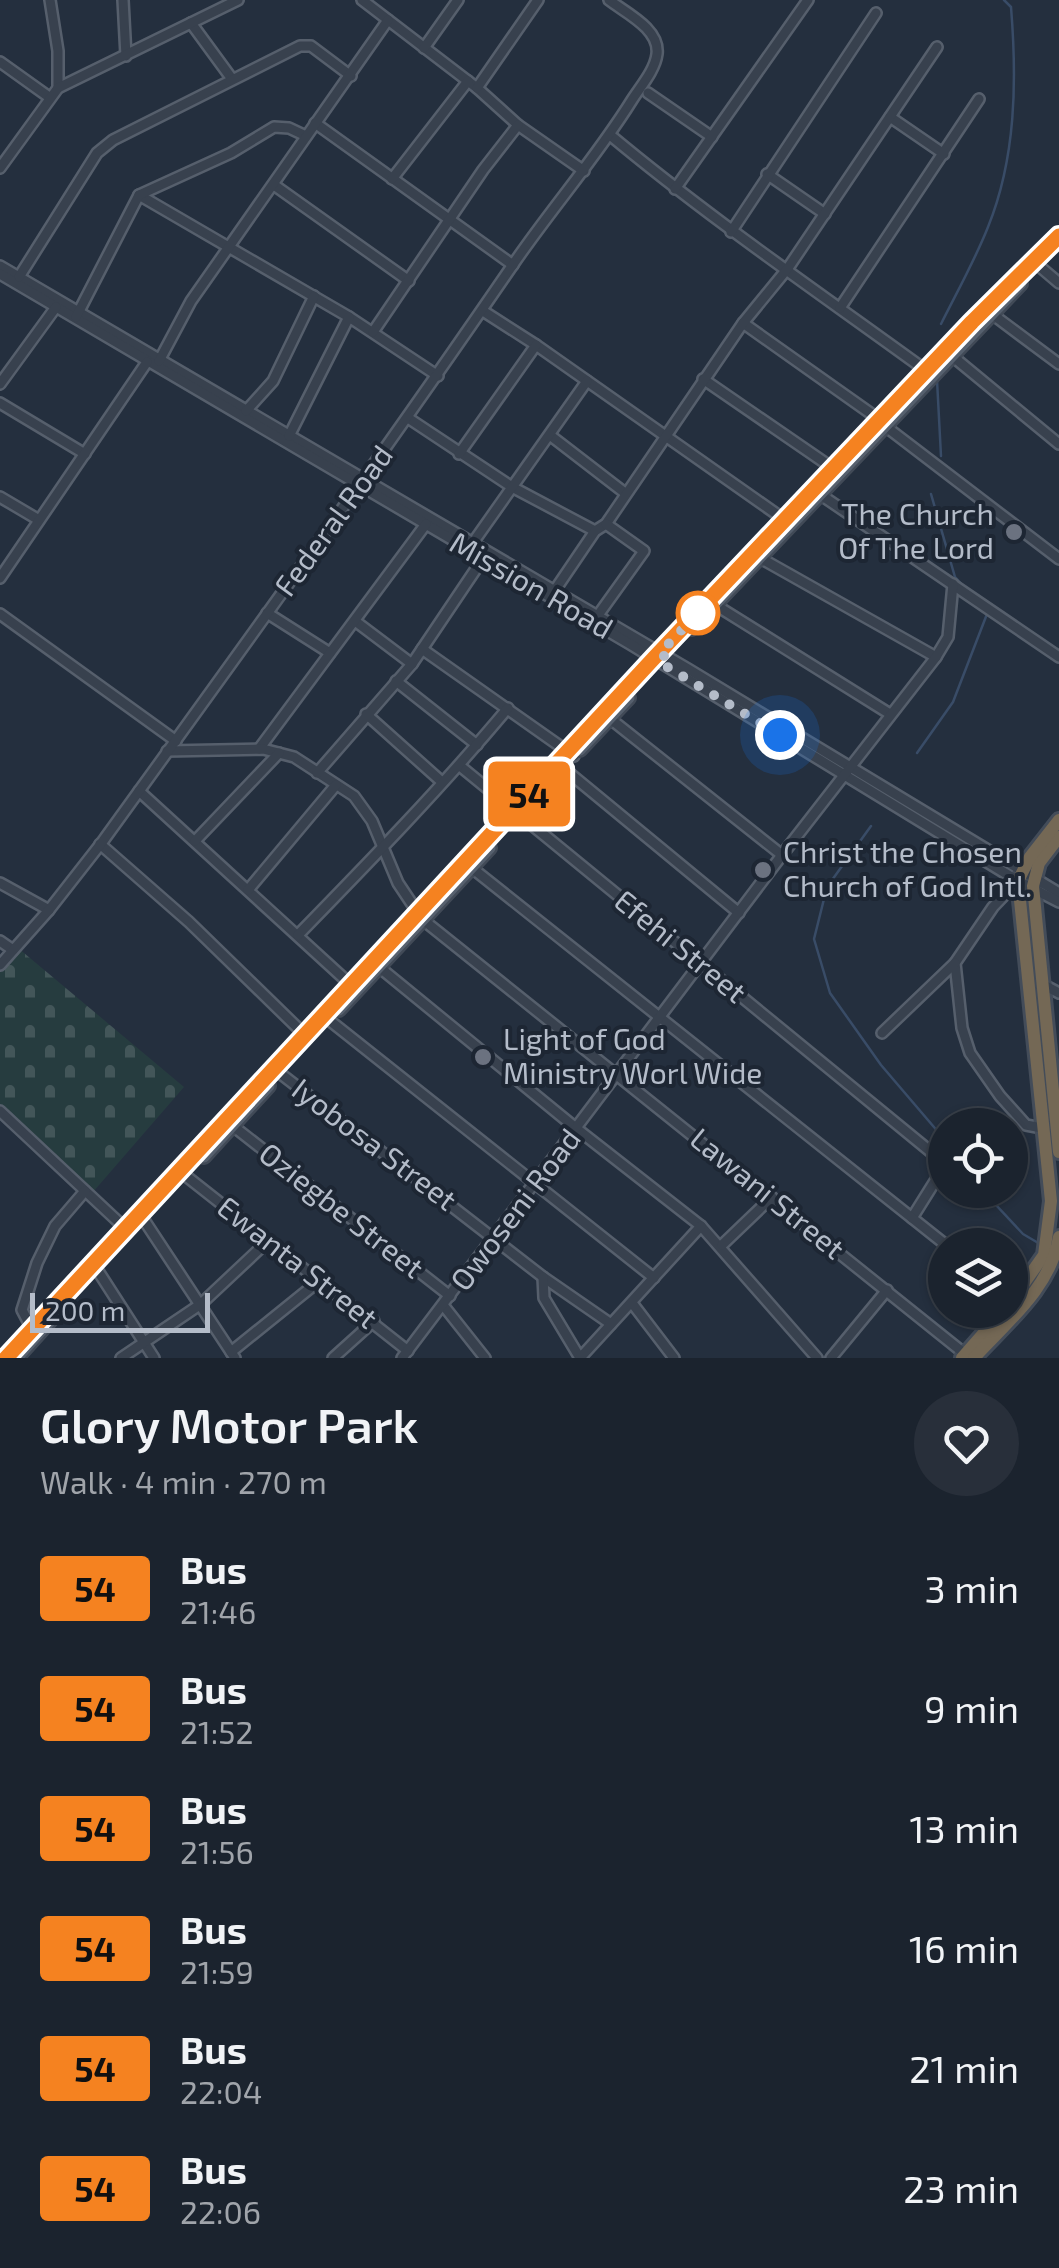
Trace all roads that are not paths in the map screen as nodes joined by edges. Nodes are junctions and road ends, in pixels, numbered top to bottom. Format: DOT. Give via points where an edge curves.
graph roads {
  1 [pos="50,0"];
  2 [pos="123,0"];
  3 [pos="238,0"];
  4 [pos="362,0"];
  5 [pos="458,0"];
  6 [pos="538,0"];
  7 [pos="609,0"];
  8 [pos="808,0"];
  9 [pos="377,4"];
  10 [pos="876,13"];
  11 [pos="388,20"];
  12 [pos="191,24"];
  13 [pos="938,47"];
  14 [pos="424,48"];
  15 [pos="126,56"];
  16 [pos="0,62"];
  17 [pos="351,76"];
  18 [pos="232,80"];
  19 [pos="472,85"];
  20 [pos="58,88"];
  21 [pos="648,93"];
  22 [pos="48,97"];
  23 [pos="978,98"];
  24 [pos="890,117"];
  25 [pos="315,123"];
  26 [pos="518,124"];
  27 [pos="610,135"];
  28 [pos="306,136"];
  29 [pos="712,137"];
  30 [pos="944,154"];
  31 [pos="0,168"];
  32 [pos="584,171"];
  33 [pos="766,174"];
  34 [pos="392,179"];
  35 [pos="274,185"];
  36 [pos="675,189"];
  37 [pos="139,195"];
  38 [pos="825,214"];
  39 [pos="450,220"];
  40 [pos="731,232"];
  41 [pos="1059,236"];
  42 [pos="230,246"];
  43 [pos="1059,246"];
  44 [pos="513,264"];
  45 [pos="0,266"];
  46 [pos="1038,266"];
  47 [pos="788,268"];
  48 [pos="0,274"];
  49 [pos="20,277"];
  50 [pos="409,281"];
  51 [pos="1059,283"];
  52 [pos="314,296"];
  53 [pos="56,306"];
  54 [pos="840,308"];
  55 [pos="483,312"];
  56 [pos="992,314"];
  57 [pos="77,316"];
  58 [pos="349,317"];
  59 [pos="742,323"];
  60 [pos="374,332"];
  61 [pos="536,345"];
  62 [pos="951,354"];
  63 [pos="159,361"];
  64 [pos="147,362"];
  65 [pos="1059,364"];
  66 [pos="930,373"];
  67 [pos="438,376"];
  68 [pos="703,379"];
  69 [pos="587,381"];
  70 [pos="0,384"];
  71 [pos="0,402"];
  72 [pos="246,411"];
  73 [pos="408,418"];
  74 [pos="882,423"];
  75 [pos="288,436"];
  76 [pos="550,436"];
  77 [pos="664,437"];
  78 [pos="1059,444"];
  79 [pos="84,454"];
  80 [pos="458,454"];
  81 [pos="834,469"];
  82 [pos="360,484"];
  83 [pos="512,487"];
  84 [pos="625,493"];
  85 [pos="821,495"];
  86 [pos="0,497"];
  87 [pos="38,520"];
  88 [pos="786,520"];
  89 [pos="426,524"];
  90 [pos="606,524"];
  91 [pos="595,532"];
  92 [pos="1059,543"];
  93 [pos="472,544"];
  94 [pos="1055,556"];
  95 [pos="484,558"];
  96 [pos="762,558"];
  97 [pos="0,578"];
  98 [pos="953,584"];
  99 [pos="555,590"];
  100 [pos="717,606"];
  101 [pos="268,613"];
  102 [pos="0,614"];
  103 [pos="596,618"];
  104 [pos="354,620"];
  105 [pos="422,649"];
  106 [pos="330,653"];
  107 [pos="659,657"];
  108 [pos="1059,657"];
  109 [pos="936,658"];
  110 [pos="412,664"];
  111 [pos="396,681"];
  112 [pos="508,708"];
  113 [pos="366,714"];
  114 [pos="890,714"];
  115 [pos="607,716"];
  116 [pos="176,740"];
  117 [pos="477,746"];
  118 [pos="259,749"];
  119 [pos="168,752"];
  120 [pos="279,753"];
  121 [pos="571,754"];
  122 [pos="460,766"];
  123 [pos="562,767"];
  124 [pos="847,771"];
  125 [pos="318,773"];
  126 [pos="442,782"];
  127 [pos="336,784"];
  128 [pos="139,791"];
  129 [pos="516,814"];
  130 [pos="1059,820"];
  131 [pos="1059,836"];
  132 [pos="194,841"];
  133 [pos="100,844"];
  134 [pos="384,848"];
  135 [pos="782,855"];
  136 [pos="472,868"];
  137 [pos="1027,879"];
  138 [pos="0,883"];
  139 [pos="248,890"];
  140 [pos="1059,893"];
  141 [pos="1059,902"];
  142 [pos="49,910"];
  143 [pos="740,912"];
  144 [pos="420,915"];
  145 [pos="298,935"];
  146 [pos="0,941"];
  147 [pos="13,950"];
  148 [pos="955,962"];
  149 [pos="702,964"];
  150 [pos="0,965"];
  151 [pos="379,966"];
  152 [pos="350,984"];
  153 [pos="1042,984"];
  154 [pos="1059,993"];
  155 [pos="661,1018"];
  156 [pos="330,1020"];
  157 [pos="882,1033"];
  158 [pos="306,1035"];
  159 [pos="281,1074"];
  160 [pos="618,1076"];
  161 [pos="0,1111"];
  162 [pos="233,1126"];
  163 [pos="1042,1128"];
  164 [pos="577,1129"];
  165 [pos="1059,1152"];
  166 [pos="186,1176"];
  167 [pos="535,1185"];
  168 [pos="85,1190"];
  169 [pos="772,1197"];
  170 [pos="912,1218"];
  171 [pos="144,1220"];
  172 [pos="701,1226"];
  173 [pos="126,1229"];
  174 [pos="928,1231"];
  175 [pos="495,1237"];
  176 [pos="268,1240"];
  177 [pos="722,1246"];
  178 [pos="1053,1247"];
  179 [pos="98,1270"];
  180 [pos="543,1277"];
  181 [pos="654,1278"];
  182 [pos="1028,1278"];
  183 [pos="319,1281"];
  184 [pos="887,1290"];
  185 [pos="450,1296"];
  186 [pos="632,1303"];
  187 [pos="200,1304"];
  188 [pos="443,1305"];
  189 [pos="374,1322"];
  190 [pos="611,1324"];
  191 [pos="990,1328"];
  192 [pos="32,1329"];
  193 [pos="145,1344"];
  194 [pos="233,1355"];
  195 [pos="404,1355"];
  196 [pos="19,1357"];
  197 [pos="968,1357"];
  198 [pos="6,1358"];
  199 [pos="122,1358"];
  200 [pos="154,1358"];
  201 [pos="333,1358"];
  202 [pos="485,1358"];
  203 [pos="580,1358"];
  204 [pos="674,1358"];
  205 [pos="818,1358"];
  206 [pos="831,1358"];
  1 -- 20 [label="street"];
  2 -- 15 [label="street"];
  3 -- 12 [label="street"];
  4 -- 9 [label="street"];
  5 -- 14 [label="street"];
  6 -- 19 [label="street"];
  7 -- 27 [label="street, Federal Road" via="650,31 657,52"];
  8 -- 29 [label="street"];
  9 -- 11 [label="street"];
  10 -- 33 [label="street"];
  11 -- 14 [label="street"];
  11 -- 17 [label="street"];
  12 -- 15 [label="street"];
  12 -- 18 [label="street"];
  13 -- 24 [label="street"];
  14 -- 19 [label="street"];
  15 -- 20 [label="street"];
  16 -- 22 [label="street"];
  17 -- 18 [label="street" via="311,46 300,46"];
  17 -- 25 [label="street"];
  18 -- 49 [label="street" via="97,152"];
  19 -- 26 [label="street"];
  19 -- 34 [label="street"];
  20 -- 22 [label="street"];
  21 -- 29 [label="street"];
  22 -- 31 [label="street"];
  23 -- 30 [label="street"];
  24 -- 30 [label="street"];
  24 -- 38 [label="street"];
  25 -- 28 [label="street"];
  25 -- 34 [label="street"];
  26 -- 32 [label="street"];
  26 -- 39 [label="street"];
  27 -- 32 [label="street, Federal Road"];
  27 -- 36 [label="street"];
  28 -- 35 [label="street"];
  28 -- 37 [label="street" via="274,127"];
  29 -- 36 [label="street"];
  30 -- 54 [label="street"];
  32 -- 44 [label="street, Federal Road"];
  33 -- 38 [label="street"];
  33 -- 40 [label="street"];
  34 -- 39 [label="street"];
  35 -- 42 [label="street"];
  35 -- 50 [label="street"];
  36 -- 40 [label="street"];
  37 -- 42 [label="street"];
  37 -- 57 [label="street"];
  38 -- 47 [label="street"];
  39 -- 44 [label="street"];
  39 -- 50 [label="street"];
  40 -- 47 [label="street"];
  41 -- 66 [label="main road"];
  42 -- 52 [label="street"];
  42 -- 63 [label="street" via="190,301"];
  43 -- 46 [label="main road"];
  44 -- 55 [label="street, Federal Road"];
  45 -- 49 [label="street, Mission Road"];
  46 -- 51 [label="street"];
  46 -- 56 [label="main road"];
  47 -- 54 [label="street"];
  47 -- 59 [label="street"];
  48 -- 53 [label="street, Mission Road"];
  49 -- 57 [label="street, Mission Road"];
  50 -- 60 [label="street"];
  52 -- 58 [label="street"];
  52 -- 72 [label="street" via="273,381"];
  53 -- 57 [label="street, Mission Road"];
  53 -- 70 [label="street"];
  54 -- 66 [label="street"];
  55 -- 61 [label="street"];
  55 -- 67 [label="street, Federal Road"];
  56 -- 62 [label="main road"];
  56 -- 65 [label="street"];
  57 -- 63 [label="street, Mission Road"];
  57 -- 64 [label="street, Mission Road"];
  58 -- 60 [label="street"];
  58 -- 75 [label="street"];
  59 -- 68 [label="street"];
  59 -- 74 [label="street"];
  60 -- 67 [label="street"];
  61 -- 69 [label="street"];
  61 -- 80 [label="street"];
  62 -- 66 [label="main road"];
  62 -- 78 [label="street"];
  63 -- 72 [label="street, Mission Road"];
  64 -- 79 [label="street"];
  64 -- 82 [label="street, Mission Road"];
  66 -- 74 [label="main road"];
  67 -- 73 [label="street, Federal Road"];
  68 -- 77 [label="street"];
  68 -- 81 [label="street"];
  69 -- 76 [label="street"];
  69 -- 77 [label="street"];
  71 -- 79 [label="street"];
  72 -- 75 [label="street, Mission Road"];
  73 -- 80 [label="street"];
  73 -- 82 [label="street, Federal Road"];
  74 -- 81 [label="main road"];
  74 -- 85 [label="main road"];
  74 -- 94 [label="street"];
  75 -- 82 [label="street, Mission Road"];
  76 -- 83 [label="street"];
  76 -- 84 [label="street"];
  77 -- 84 [label="street"];
  77 -- 88 [label="street"];
  79 -- 87 [label="street"];
  80 -- 83 [label="street"];
  81 -- 88 [label="main road"];
  82 -- 89 [label="street, Mission Road"];
  82 -- 93 [label="street, Mission Road"];
  82 -- 101 [label="street, Federal Road"];
  83 -- 91 [label="street"];
  83 -- 93 [label="street"];
  84 -- 90 [label="street"];
  85 -- 96 [label="main road"];
  85 -- 98 [label="street"];
  86 -- 87 [label="street"];
  87 -- 97 [label="street"];
  88 -- 107 [label="main road"];
  89 -- 95 [label="street, Mission Road"];
  89 -- 104 [label="street"];
  90 -- 91 [label="street"];
  90 -- 103 [label="street" via="644,552"];
  91 -- 99 [label="street"];
  92 -- 94 [label="street"];
  93 -- 99 [label="street, Mission Road"];
  95 -- 105 [label="street"];
  95 -- 107 [label="street, Mission Road"];
  96 -- 100 [label="main road"];
  96 -- 109 [label="street"];
  98 -- 108 [label="street"];
  98 -- 109 [label="street" via="948,637"];
  99 -- 103 [label="street, Mission Road"];
  100 -- 107 [label="main road"];
  100 -- 114 [label="street"];
  101 -- 106 [label="street"];
  101 -- 116 [label="street, Federal Road"];
  102 -- 116 [label="street"];
  103 -- 107 [label="street, Mission Road"];
  104 -- 106 [label="street"];
  104 -- 110 [label="street"];
  105 -- 110 [label="street"];
  105 -- 112 [label="street"];
  106 -- 118 [label="street"];
  107 -- 115 [label="main road"];
  107 -- 124 [label="street, Mission Road"];
  109 -- 114 [label="street, Owoseni Road"];
  110 -- 111 [label="street"];
  111 -- 113 [label="street"];
  111 -- 117 [label="street"];
  112 -- 117 [label="street"];
  112 -- 121 [label="street"];
  113 -- 125 [label="street"];
  113 -- 126 [label="street"];
  114 -- 124 [label="street, Owoseni Road"];
  115 -- 121 [label="main road"];
  115 -- 135 [label="street"];
  116 -- 119 [label="street, Federal Road"];
  117 -- 122 [label="street"];
  118 -- 119 [label="street"];
  118 -- 120 [label="street"];
  119 -- 128 [label="street, Federal Road"];
  120 -- 125 [label="street"];
  120 -- 132 [label="street"];
  121 -- 123 [label="main road"];
  121 -- 129 [label="main road"];
  122 -- 126 [label="street"];
  122 -- 129 [label="street, Efehi Street"];
  123 -- 129 [label="main road"];
  123 -- 143 [label="street"];
  124 -- 135 [label="street, Owoseni Road"];
  124 -- 137 [label="street, Mission Road"];
  125 -- 127 [label="street"];
  126 -- 134 [label="street"];
  127 -- 134 [label="street" via="354,796"];
  127 -- 139 [label="street"];
  128 -- 132 [label="street"];
  128 -- 133 [label="street, Federal Road"];
  129 -- 136 [label="main road"];
  129 -- 144 [label="main road"];
  129 -- 149 [label="street, Efehi Street"];
  130 -- 137 [label="highway"];
  131 -- 137 [label="highway"];
  132 -- 139 [label="street"];
  133 -- 142 [label="street, Federal Road"];
  133 -- 158 [label="street"];
  134 -- 144 [label="street"];
  134 -- 145 [label="street"];
  135 -- 143 [label="street, Owoseni Road"];
  136 -- 144 [label="main road"];
  136 -- 155 [label="street"];
  137 -- 140 [label="street, Mission Road"];
  137 -- 141 [label="street, Mission Road"];
  137 -- 148 [label="street" via="993,907"];
  137 -- 153 [label="highway"];
  137 -- 163 [label="highway"];
  138 -- 142 [label="street"];
  139 -- 145 [label="street"];
  142 -- 147 [label="street, Federal Road"];
  143 -- 149 [label="street, Owoseni Road"];
  144 -- 151 [label="main road"];
  144 -- 152 [label="main road"];
  144 -- 160 [label="street, Lawani Street"];
  145 -- 152 [label="street"];
  146 -- 147 [label="street"];
  147 -- 150 [label="street, Federal Road"];
  148 -- 157 [label="street"];
  148 -- 163 [label="street" via="970,1053 1026,1125"];
  149 -- 155 [label="street, Owoseni Road"];
  149 -- 170 [label="street, Efehi Street" via="942,1160"];
  151 -- 156 [label="main road"];
  151 -- 164 [label="street"];
  152 -- 158 [label="main road"];
  153 -- 154 [label="street"];
  153 -- 165 [label="highway"];
  155 -- 160 [label="street, Owoseni Road"];
  155 -- 170 [label="street"];
  156 -- 159 [label="main road"];
  156 -- 167 [label="street"];
  158 -- 173 [label="main road"];
  159 -- 162 [label="main road"];
  159 -- 175 [label="street, Iyobosa Street"];
  160 -- 164 [label="street, Owoseni Road"];
  160 -- 169 [label="street, Lawani Street"];
  161 -- 168 [label="street"];
  162 -- 166 [label="main road"];
  162 -- 185 [label="street, Oziegbe Street"];
  163 -- 178 [label="highway"];
  164 -- 167 [label="street, Owoseni Road"];
  164 -- 172 [label="street"];
  166 -- 171 [label="main road"];
  166 -- 176 [label="street, Ewanta Street"];
  167 -- 175 [label="street, Owoseni Road"];
  167 -- 181 [label="street"];
  168 -- 173 [label="street"];
  168 -- 192 [label="street" via="55,1226 38,1263 22,1310"];
  169 -- 177 [label="street"];
  169 -- 184 [label="street, Lawani Street"];
  170 -- 174 [label="street"];
  171 -- 179 [label="main road"];
  171 -- 187 [label="street"];
  172 -- 177 [label="street"];
  172 -- 181 [label="street"];
  173 -- 192 [label="main road"];
  175 -- 180 [label="street, Iyobosa Street"];
  175 -- 185 [label="street, Owoseni Road"];
  176 -- 183 [label="street, Ewanta Street"];
  176 -- 187 [label="street"];
  177 -- 205 [label="street"];
  178 -- 182 [label="highway"];
  178 -- 197 [label="highway" via="1026,1302"];
  179 -- 193 [label="street"];
  179 -- 196 [label="main road"];
  180 -- 190 [label="street, Iyobosa Street"];
  180 -- 203 [label="street" via="544,1298"];
  181 -- 186 [label="street"];
  183 -- 189 [label="street, Ewanta Street"];
  183 -- 194 [label="street"];
  184 -- 197 [label="street, Lawani Street"];
  184 -- 206 [label="street"];
  185 -- 188 [label="street, Owoseni Road"];
  186 -- 190 [label="street"];
  186 -- 204 [label="street"];
  187 -- 193 [label="street"];
  187 -- 194 [label="street"];
  188 -- 195 [label="street, Owoseni Road"];
  188 -- 202 [label="street"];
  189 -- 195 [label="street, Ewanta Street"];
  189 -- 201 [label="street"];
  190 -- 203 [label="street"];
  191 -- 197 [label="highway"];
  192 -- 198 [label="main road"];
  193 -- 199 [label="street"];
  193 -- 200 [label="street"];
}
